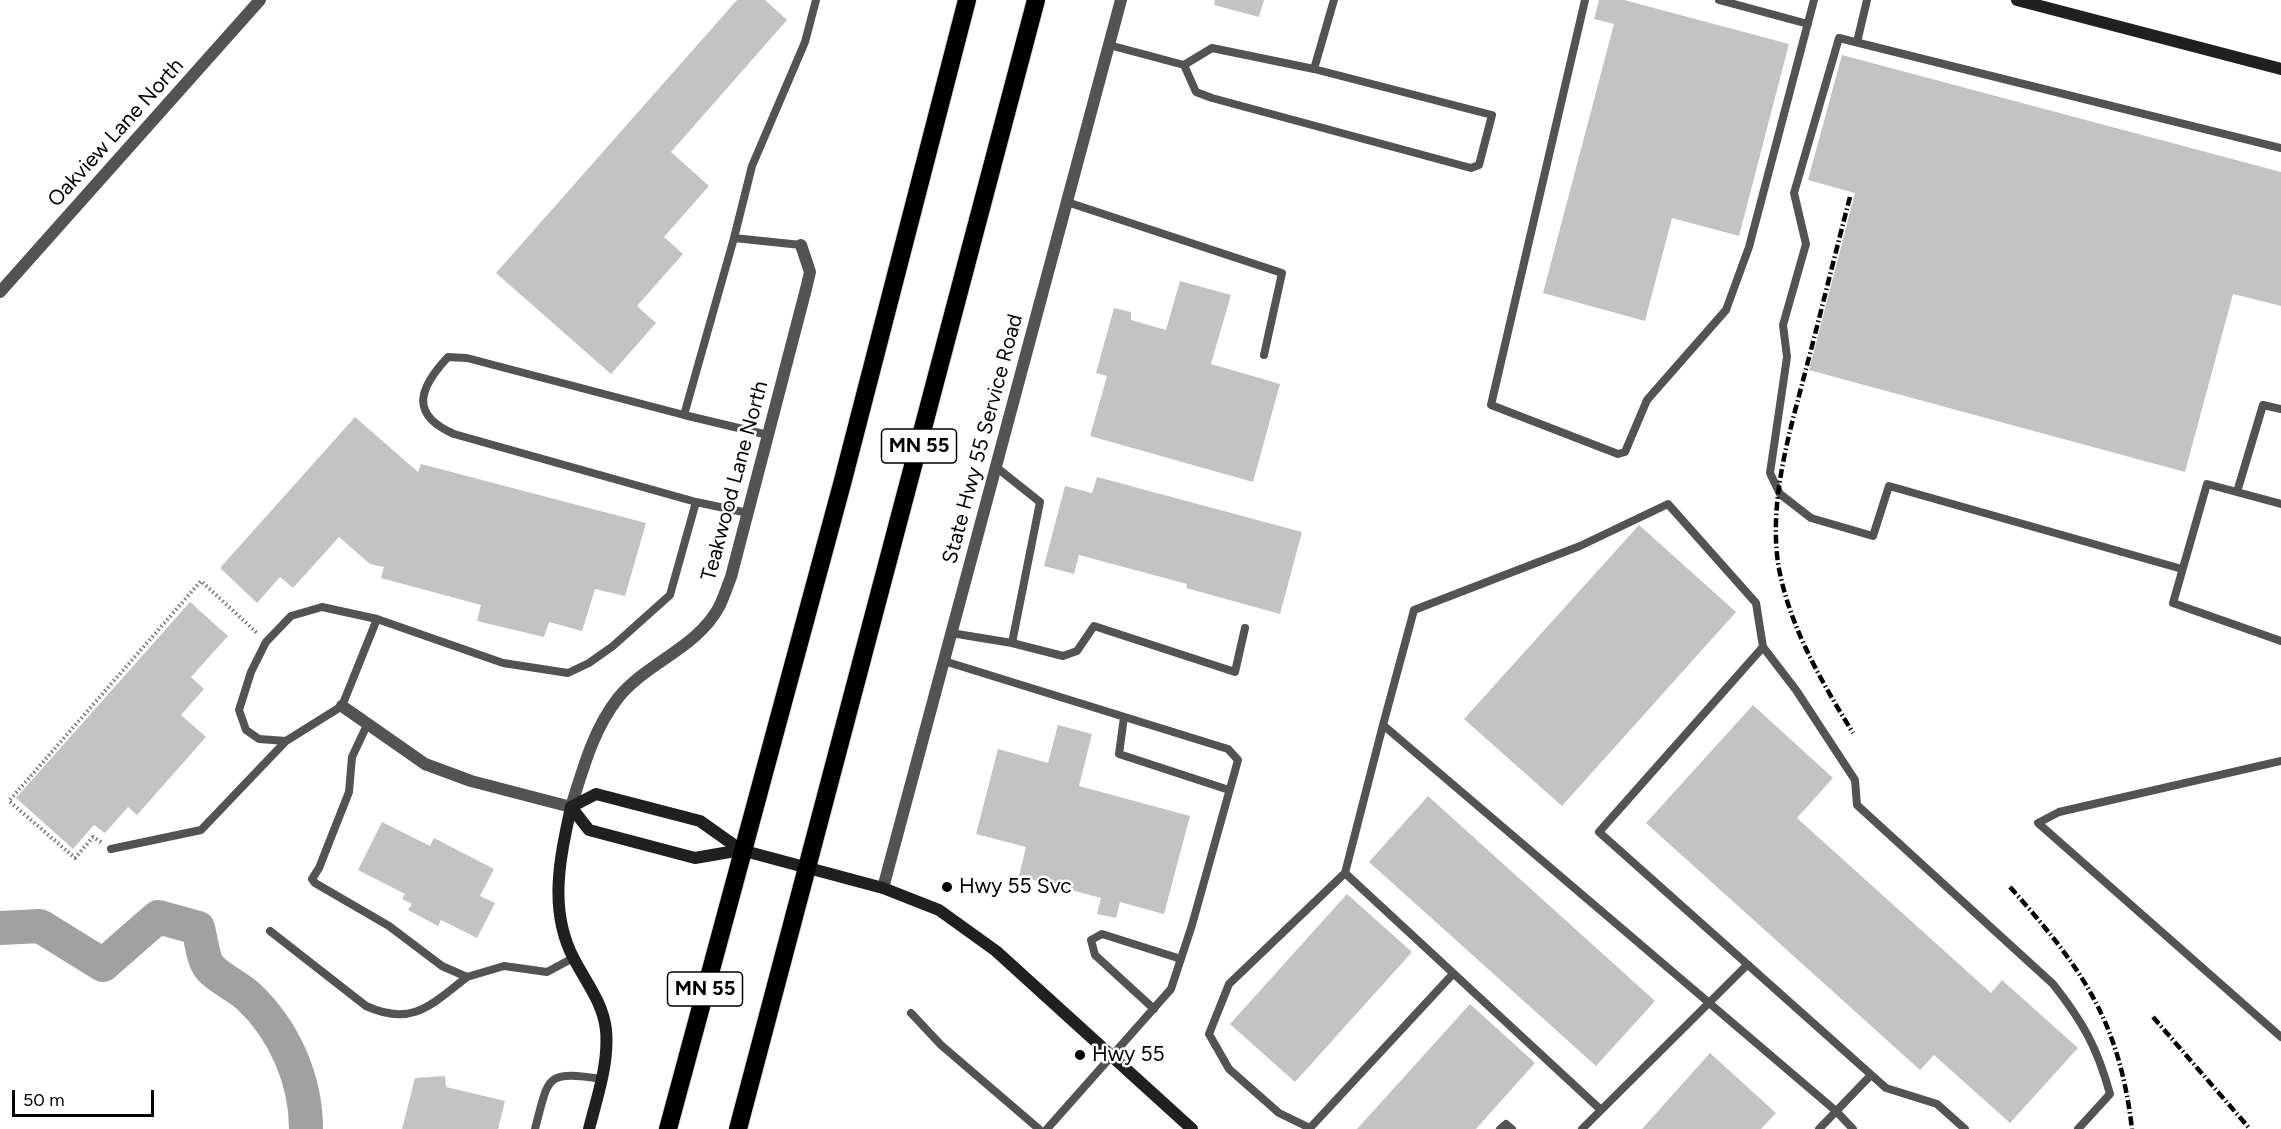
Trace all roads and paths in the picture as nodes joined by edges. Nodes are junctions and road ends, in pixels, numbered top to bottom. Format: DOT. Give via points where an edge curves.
graph roads {
  1 [pos="260,0"];
  2 [pos="816,0"];
  3 [pos="967,0"];
  4 [pos="1036,0"];
  5 [pos="1121,0"];
  6 [pos="1334,0"];
  7 [pos="1585,0"];
  8 [pos="1719,0"];
  9 [pos="1814,0"];
  10 [pos="1867,0"];
  11 [pos="2017,0"];
  12 [pos="1808,24"];
  13 [pos="1857,42"];
  14 [pos="1109,45"];
  15 [pos="1184,64"];
  16 [pos="1314,69"];
  17 [pos="2281,69"];
  18 [pos="2281,148"];
  19 [pos="1067,202"];
  20 [pos="734,238"];
  21 [pos="801,245"];
  22 [pos="0,292"];
  23 [pos="1263,355"];
  24 [pos="2281,409"];
  25 [pos="684,415"];
  26 [pos="768,435"];
  27 [pos="996,467"];
  28 [pos="2237,492"];
  29 [pos="696,502"];
  30 [pos="2281,504"];
  31 [pos="748,513"];
  32 [pos="2182,569"];
  33 [pos="377,619"];
  34 [pos="1245,628"];
  35 [pos="951,633"];
  36 [pos="2281,641"];
  37 [pos="266,642"];
  38 [pos="1012,643"];
  39 [pos="1763,647"];
  40 [pos="944,661"];
  41 [pos="342,706"];
  42 [pos="1124,717"];
  43 [pos="367,725"];
  44 [pos="1383,725"];
  45 [pos="286,741"];
  46 [pos="2281,761"];
  47 [pos="1229,789"];
  48 [pos="571,807"];
  49 [pos="111,849"];
  50 [pos="741,850"];
  51 [pos="809,868"];
  52 [pos="1345,873"];
  53 [pos="883,888"];
  54 [pos="270,931"];
  55 [pos="573,958"];
  56 [pos="1181,958"];
  57 [pos="1746,966"];
  58 [pos="1452,975"];
  59 [pos="467,976"];
  60 [pos="1708,1003"];
  61 [pos="1154,1009"];
  62 [pos="911,1013"];
  63 [pos="2281,1037"];
  64 [pos="1111,1056"];
  65 [pos="1871,1075"];
  66 [pos="602,1079"];
  67 [pos="1601,1110"];
  68 [pos="1836,1111"];
  69 [pos="535,1129"];
  70 [pos="589,1129"];
  71 [pos="668,1129"];
  72 [pos="738,1129"];
  73 [pos="1039,1129"];
  74 [pos="1047,1129"];
  75 [pos="1192,1129"];
  76 [pos="1310,1129"];
  77 [pos="1500,1129"];
  78 [pos="1512,1129"];
  79 [pos="1582,1129"];
  80 [pos="1819,1129"];
  81 [pos="1853,1129"];
  82 [pos="1965,1129"];
  83 [pos="2078,1129"];
  1 -- 22 [label="street, Oakview Lane North"];
  2 -- 20 [label="lane" via="805,42 752,166"];
  3 -- 50 [label="highway, MN 55" via="842,484"];
  4 -- 51 [label="highway, MN 55"];
  5 -- 14 [label="street, State Hwy 55 Service Road"];
  6 -- 16 [label="lane"];
  7 -- 12 [label="lane" via="1491,405 1618,454 1625,452 1647,400 1726,310 1749,247"];
  8 -- 12 [label="lane"];
  9 -- 12 [label="lane"];
  10 -- 13 [label="lane"];
  11 -- 17 [label="street"];
  13 -- 18 [label="lane"];
  13 -- 32 [label="lane" via="1839,38 1794,193 1806,244 1783,325 1787,357 1770,473 1780,494 1811,518 1873,536 1889,486"];
  14 -- 15 [label="lane"];
  14 -- 19 [label="street, State Hwy 55 Service Road"];
  15 -- 16 [label="lane" via="1212,48"];
  15 -- 16 [label="lane" via="1196,92 1212,98 1471,168 1479,165 1492,115"];
  19 -- 23 [label="lane" via="1282,273"];
  19 -- 27 [label="street, State Hwy 55 Service Road"];
  20 -- 21 [label="lane"];
  20 -- 25 [label="lane"];
  21 -- 26 [label="street, Teakwood Lane North" via="810,272"];
  24 -- 28 [label="lane" via="2263,405"];
  25 -- 26 [label="lane"];
  25 -- 29 [label="lane" via="467,358 448,357 423,391 424,411 436,426 454,434"];
  26 -- 31 [label="street, Teakwood Lane North"];
  27 -- 35 [label="street, State Hwy 55 Service Road"];
  27 -- 38 [label="lane" via="1040,502"];
  28 -- 30 [label="lane"];
  28 -- 32 [label="lane" via="2206,484"];
  29 -- 31 [label="lane"];
  29 -- 33 [label="lane" via="669,595 613,646 568,673 503,663"];
  31 -- 48 [label="street, Teakwood Lane North" via="719,608 697,634 642,673 618,698 598,727"];
  32 -- 36 [label="lane" via="2173,603"];
  33 -- 37 [label="lane" via="322,607 291,616"];
  33 -- 41 [label="lane"];
  34 -- 38 [label="lane" via="1235,672 1094,626 1077,651 1063,656"];
  35 -- 38 [label="lane"];
  35 -- 40 [label="street, State Hwy 55 Service Road"];
  37 -- 45 [label="lane" via="239,710 246,730 259,739"];
  37 -- 49 [label="path" via="201,581 9,801 75,858 93,837"];
  39 -- 44 [label="lane" via="1756,603 1668,504 1580,546 1414,610"];
  39 -- 57 [label="lane" via="1599,832"];
  39 -- 83 [label="lane" via="1855,780 1857,805 2053,984 2074,1011 2099,1054 2110,1094"];
  40 -- 42 [label="lane"];
  40 -- 53 [label="street, State Hwy 55 Service Road"];
  41 -- 43 [label="street"];
  41 -- 45 [label="lane"];
  42 -- 47 [label="lane" via="1119,754"];
  42 -- 47 [label="lane" via="1228,749 1238,760"];
  43 -- 48 [label="street" via="425,764 471,781"];
  43 -- 59 [label="lane" via="352,757 349,792 312,879 389,926 442,966"];
  44 -- 52 [label="lane"];
  44 -- 60 [label="lane"];
  45 -- 49 [label="lane" via="201,830"];
  46 -- 63 [label="lane" via="2059,812 2038,823"];
  47 -- 56 [label="lane"];
  48 -- 50 [label="street" via="589,830 695,858"];
  48 -- 50 [label="street" via="596,794 608,797 700,821"];
  48 -- 55 [label="street, Teakwood Lane North" via="558,875 558,899 564,937"];
  50 -- 51 [label="street"];
  50 -- 71 [label="highway, MN 55"];
  51 -- 53 [label="street"];
  51 -- 72 [label="highway, MN 55"];
  52 -- 58 [label="lane"];
  52 -- 76 [label="lane" via="1229,984 1209,1034 1229,1070 1279,1113"];
  53 -- 64 [label="street" via="916,899 957,921 996,951"];
  54 -- 59 [label="lane" via="366,1005 384,1014 407,1016 438,999"];
  55 -- 59 [label="lane" via="547,972 504,966"];
  55 -- 66 [label="street, Teakwood Lane North" via="591,988 606,1028"];
  56 -- 61 [label="lane" via="1171,990"];
  56 -- 61 [label="lane" via="1102,934 1091,940 1095,955"];
  57 -- 60 [label="lane"];
  57 -- 65 [label="lane"];
  58 -- 67 [label="lane"];
  58 -- 76 [label="lane"];
  60 -- 67 [label="lane"];
  60 -- 68 [label="lane"];
  61 -- 64 [label="lane"];
  62 -- 73 [label="lane" via="941,1045"];
  64 -- 74 [label="lane"];
  64 -- 75 [label="street"];
  65 -- 68 [label="lane"];
  65 -- 82 [label="lane" via="1886,1088 1937,1104"];
  66 -- 69 [label="lane" via="554,1077 547,1085"];
  66 -- 70 [label="street, Teakwood Lane North"];
  67 -- 79 [label="lane"];
  68 -- 80 [label="lane"];
  68 -- 81 [label="lane"];
  77 -- 78 [label="lane" via="1506,1124"];
}
